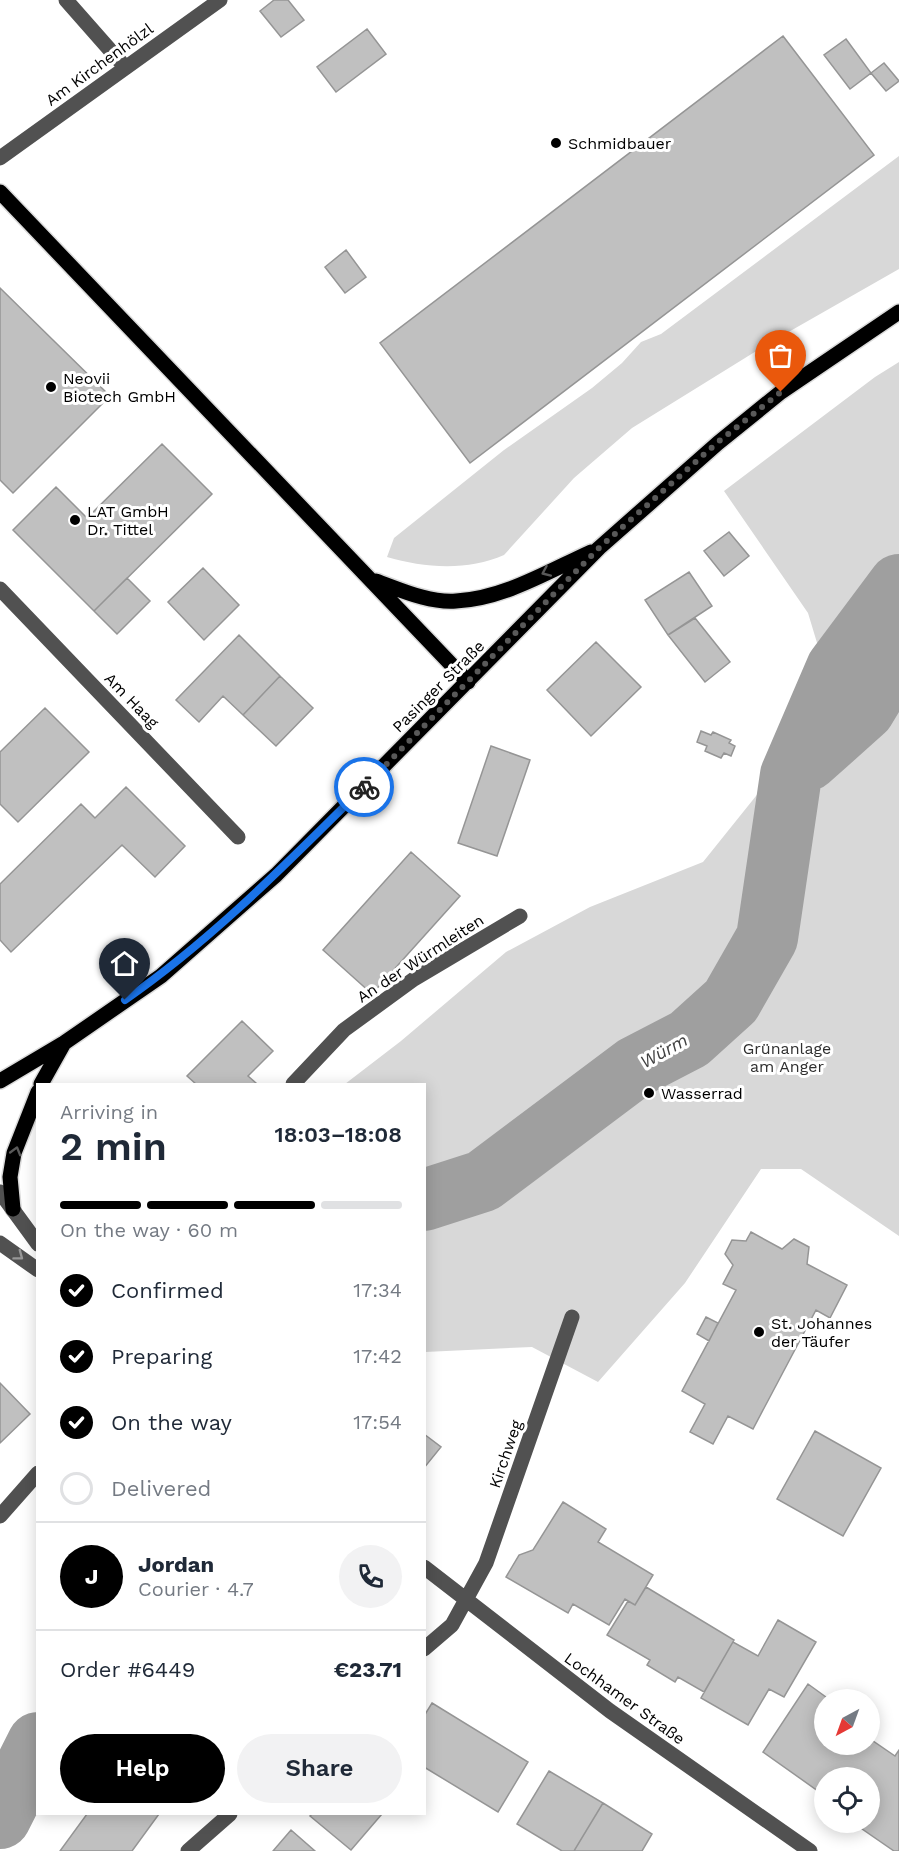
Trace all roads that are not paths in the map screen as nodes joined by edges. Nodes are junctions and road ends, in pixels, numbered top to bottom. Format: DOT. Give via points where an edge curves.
graph roads {
  1 [pos="66,0"];
  2 [pos="220,0"];
  3 [pos="126,67"];
  4 [pos="0,158"];
  5 [pos="0,192"];
  6 [pos="899,312"];
  7 [pos="599,548"];
  8 [pos="373,580"];
  9 [pos="0,589"];
  10 [pos="468,682"];
  11 [pos="238,837"];
  12 [pos="520,916"];
  13 [pos="63,1043"];
  14 [pos="0,1081"];
  15 [pos="42,1083"];
  16 [pos="293,1083"];
  17 [pos="36,1097"];
  18 [pos="0,1192"];
  19 [pos="13,1209"];
  20 [pos="36,1241"];
  21 [pos="0,1242"];
  22 [pos="36,1269"];
  23 [pos="572,1317"];
  24 [pos="36,1475"];
  25 [pos="0,1516"];
  26 [pos="426,1569"];
  27 [pos="466,1601"];
  28 [pos="426,1647"];
  29 [pos="229,1815"];
  30 [pos="188,1851"];
  31 [pos="810,1851"];
  1 -- 3 [label="street"];
  2 -- 3 [label="street, Am Kirchenhölzl"];
  3 -- 4 [label="street, Am Kirchenhölzl"];
  5 -- 8 [label="main road"];
  6 -- 7 [label="main road, Pasinger Straße" via="781,392 718,442"];
  7 -- 8 [label="main road, one-way" via="498,593 472,600 454,602 420,597"];
  7 -- 10 [label="main road, Pasinger Straße"];
  8 -- 10 [label="main road"];
  9 -- 11 [label="street, Am Haag"];
  10 -- 13 [label="main road, Pasinger Straße" via="276,875 161,976"];
  12 -- 16 [label="street, An der Würmleiten" via="414,979 344,1030"];
  13 -- 14 [label="main road, Pasinger Straße"];
  13 -- 15 [label="main road"];
  19 -- 17 [label="main road, one-way" via="10,1177 14,1153"];
  18 -- 19 [label="street"];
  19 -- 20 [label="street"];
  21 -- 22 [label="street, one-way"];
  23 -- 27 [label="street, Kirchweg" via="486,1563"];
  24 -- 25 [label="street"];
  26 -- 27 [label="street, Lochhamer Straße"];
  27 -- 28 [label="street, Kirchweg" via="452,1625"];
  27 -- 31 [label="street, Lochhamer Straße" via="610,1711"];
  29 -- 30 [label="street"];
}
